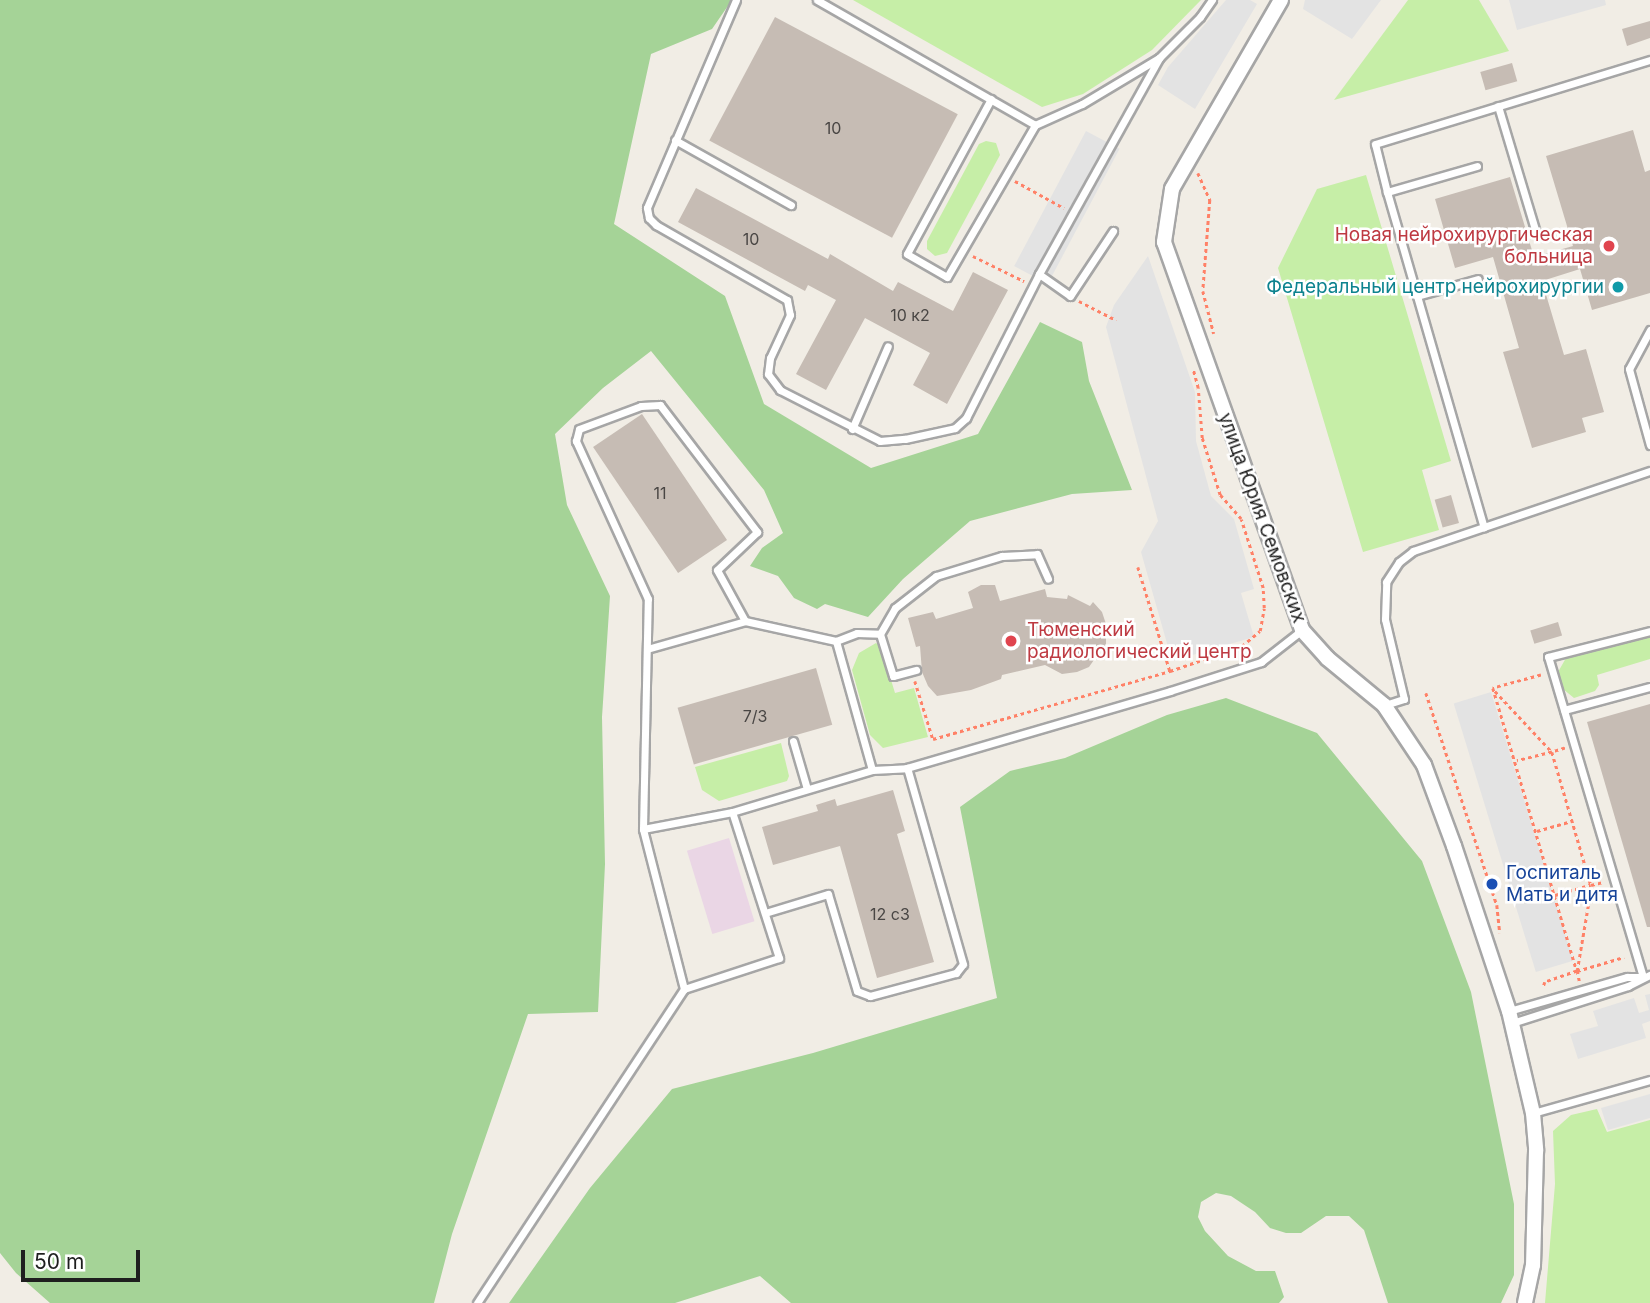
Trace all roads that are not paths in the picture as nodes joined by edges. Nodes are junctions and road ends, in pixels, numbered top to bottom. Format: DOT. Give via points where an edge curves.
graph roads {
  1 [pos="736,0"];
  2 [pos="817,0"];
  3 [pos="1212,0"];
  4 [pos="1281,0"];
  5 [pos="1159,58"];
  6 [pos="1650,60"];
  7 [pos="990,100"];
  8 [pos="1498,106"];
  9 [pos="1035,125"];
  10 [pos="675,141"];
  11 [pos="1477,166"];
  12 [pos="1387,192"];
  13 [pos="790,205"];
  14 [pos="1113,230"];
  15 [pos="1536,233"];
  16 [pos="1039,274"];
  17 [pos="1478,279"];
  18 [pos="1417,296"];
  19 [pos="1650,330"];
  20 [pos="888,346"];
  21 [pos="852,429"];
  22 [pos="1650,445"];
  23 [pos="1650,471"];
  24 [pos="1484,527"];
  25 [pos="1048,579"];
  26 [pos="745,621"];
  27 [pos="1302,630"];
  28 [pos="1650,631"];
  29 [pos="880,634"];
  30 [pos="835,641"];
  31 [pos="647,649"];
  32 [pos="914,670"];
  33 [pos="1650,687"];
  34 [pos="1384,705"];
  35 [pos="1564,710"];
  36 [pos="793,741"];
  37 [pos="907,768"];
  38 [pos="872,770"];
  39 [pos="807,789"];
  40 [pos="732,812"];
  41 [pos="643,829"];
  42 [pos="765,913"];
  43 [pos="1646,976"];
  44 [pos="684,989"];
  45 [pos="1510,1017"];
  46 [pos="1650,1080"];
  47 [pos="1533,1114"];
  48 [pos="477,1303"];
  49 [pos="1525,1303"];
  1 -- 10 [label="lane"];
  2 -- 7 [label="lane"];
  3 -- 5 [label="lane"];
  4 -- 27 [label="street, улица Юрия Семовских" via="1172,189 1164,242"];
  5 -- 9 [label="lane" via="1082,104"];
  5 -- 16 [label="lane"];
  6 -- 8 [label="lane"];
  7 -- 9 [label="lane"];
  7 -- 9 [label="lane" via="907,254 947,277"];
  8 -- 12 [label="lane" via="1374,144"];
  8 -- 15 [label="lane"];
  10 -- 13 [label="lane"];
  10 -- 21 [label="lane" via="647,208 649,218 787,300 790,315 770,358 768,374 780,390"];
  11 -- 12 [label="lane"];
  12 -- 18 [label="lane"];
  14 -- 16 [label="lane" via="1070,296"];
  16 -- 21 [label="lane" via="966,418 955,428 880,441"];
  17 -- 18 [label="lane"];
  18 -- 24 [label="lane"];
  19 -- 22 [label="lane" via="1629,369"];
  20 -- 21 [label="lane"];
  23 -- 24 [label="lane"];
  24 -- 34 [label="lane" via="1413,551 1386,582 1385,619 1404,699"];
  25 -- 29 [label="lane" via="1037,554 1002,556 936,576 895,608"];
  26 -- 30 [label="lane"];
  26 -- 31 [label="lane"];
  26 -- 31 [label="lane" via="717,570 757,532 660,405 641,406 579,429 576,440 648,599"];
  27 -- 34 [label="street, улица Юрия Семовских" via="1327,658"];
  27 -- 37 [label="lane" via="1261,662"];
  28 -- 35 [label="lane" via="1548,657"];
  29 -- 30 [label="lane" via="857,633"];
  29 -- 32 [label="lane" via="893,676"];
  30 -- 38 [label="lane"];
  31 -- 41 [label="lane"];
  33 -- 35 [label="lane"];
  34 -- 45 [label="street, улица Юрия Семовских" via="1424,765"];
  35 -- 43 [label="lane"];
  36 -- 39 [label="lane"];
  37 -- 38 [label="lane"];
  37 -- 42 [label="lane" via="963,964 956,973 870,996 857,991 828,894"];
  38 -- 39 [label="lane"];
  39 -- 40 [label="lane"];
  40 -- 41 [label="lane"];
  40 -- 42 [label="lane"];
  41 -- 44 [label="lane"];
  42 -- 44 [label="lane" via="779,958"];
  43 -- 45 [label="lane" via="1628,986"];
  43 -- 45 [label="lane" via="1627,977"];
  44 -- 48 [label="lane"];
  45 -- 47 [label="street, улица Юрия Семовских"];
  46 -- 47 [label="lane"];
  47 -- 49 [label="street, улица Юрия Семовских" via="1532,1265"];
}
